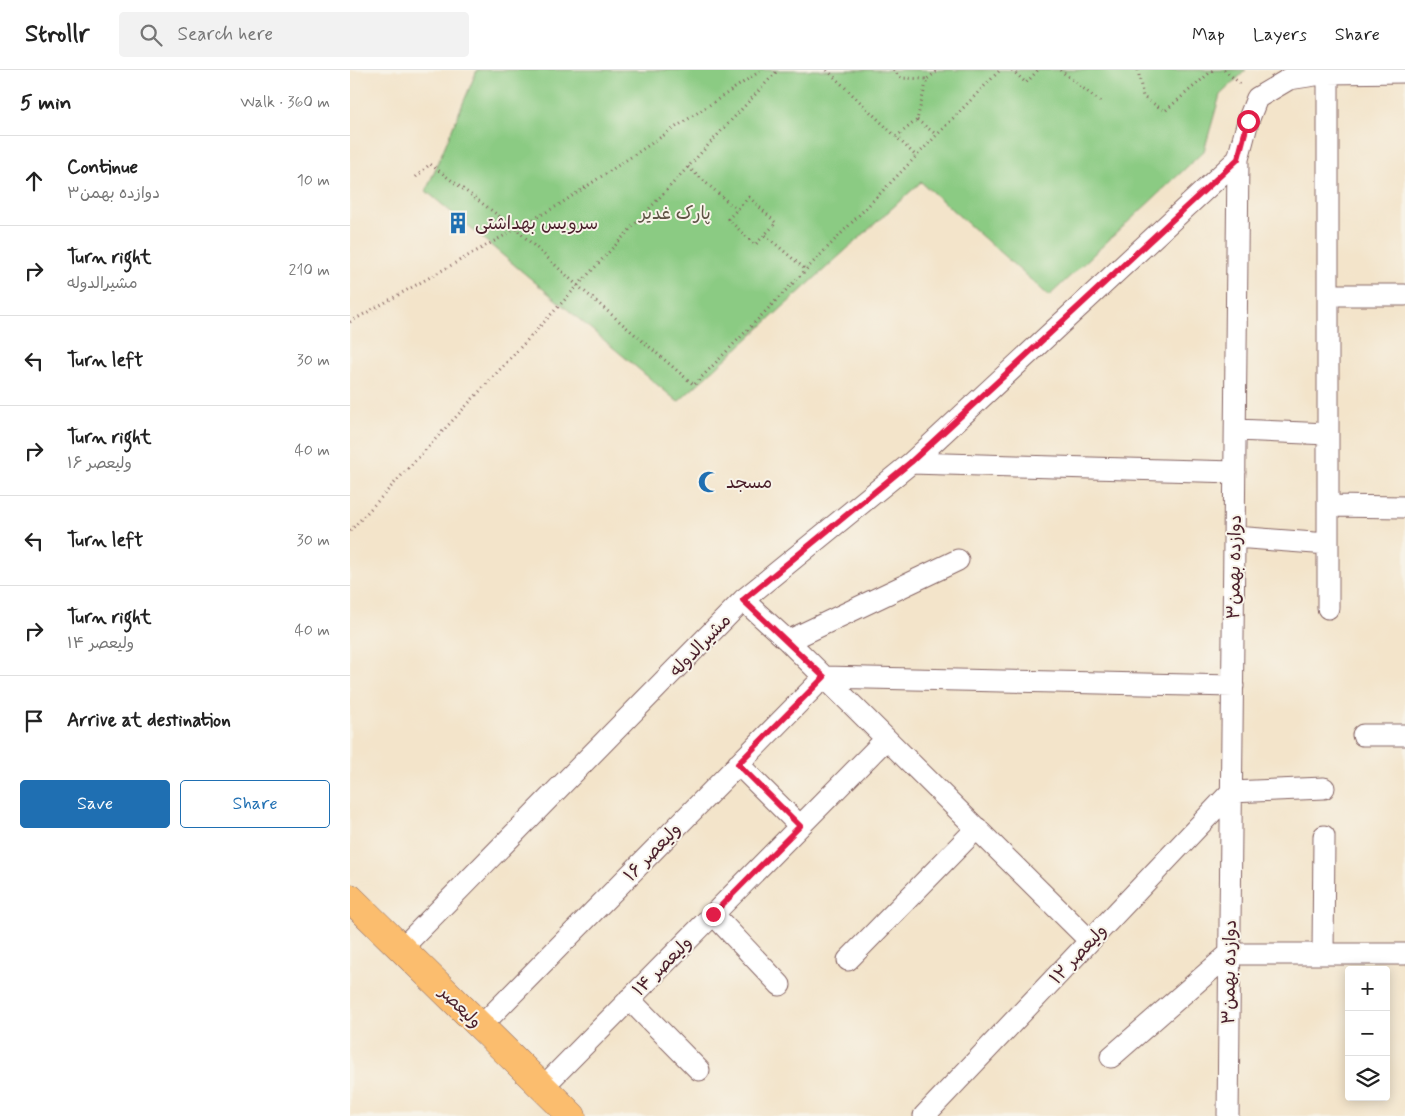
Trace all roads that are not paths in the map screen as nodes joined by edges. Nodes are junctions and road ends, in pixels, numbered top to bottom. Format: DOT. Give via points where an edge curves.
graph roads {
  1 [pos="1405,72"];
  2 [pos="1328,73"];
  3 [pos="1238,159"];
  4 [pos="1328,295"];
  5 [pos="1405,295"];
  6 [pos="1236,430"];
  7 [pos="1328,434"];
  8 [pos="911,462"];
  9 [pos="1235,472"];
  10 [pos="1328,506"];
  11 [pos="1405,507"];
  12 [pos="1234,537"];
  13 [pos="1328,544"];
  14 [pos="958,560"];
  15 [pos="743,600"];
  16 [pos="1328,608"];
  17 [pos="788,641"];
  18 [pos="824,677"];
  19 [pos="1233,686"];
  20 [pos="1363,735"];
  21 [pos="1405,735"];
  22 [pos="886,739"];
  23 [pos="738,764"];
  24 [pos="1324,788"];
  25 [pos="1231,792"];
  26 [pos="800,826"];
  27 [pos="977,828"];
  28 [pos="1324,836"];
  29 [pos="350,898"];
  30 [pos="713,914"];
  31 [pos="1090,940"];
  32 [pos="402,948"];
  33 [pos="1229,954"];
  34 [pos="1323,954"];
  35 [pos="1405,954"];
  36 [pos="848,960"];
  37 [pos="780,985"];
  38 [pos="629,999"];
  39 [pos="481,1026"];
  40 [pos="1110,1057"];
  41 [pos="700,1070"];
  42 [pos="543,1087"];
  43 [pos="572,1116"];
  44 [pos="924,1116"];
  45 [pos="1228,1116"];
  1 -- 2 [label="street, دوازده بهمن۳"];
  2 -- 3 [label="street, دوازده بهمن۳" via="1289,79 1257,98"];
  2 -- 4 [label="street"];
  3 -- 6 [label="street, دوازده بهمن۳"];
  3 -- 8 [label="street, مشیرالدوله"];
  4 -- 5 [label="street"];
  4 -- 7 [label="street"];
  6 -- 7 [label="street"];
  6 -- 9 [label="street, دوازده بهمن۳"];
  7 -- 10 [label="street"];
  8 -- 9 [label="street"];
  8 -- 15 [label="street, مشیرالدوله"];
  9 -- 12 [label="street, دوازده بهمن۳"];
  10 -- 11 [label="street"];
  10 -- 13 [label="street"];
  12 -- 13 [label="street"];
  12 -- 19 [label="street, دوازده بهمن۳"];
  13 -- 16 [label="street"];
  14 -- 17 [label="street"];
  15 -- 17 [label="street"];
  15 -- 32 [label="street, مشیرالدوله"];
  17 -- 18 [label="street"];
  18 -- 19 [label="street"];
  18 -- 22 [label="street"];
  18 -- 23 [label="street, ولیعصر ۱۶"];
  19 -- 25 [label="street, دوازده بهمن۳"];
  20 -- 21 [label="street"];
  22 -- 26 [label="street, ولیعصر ۱۴"];
  22 -- 27 [label="street"];
  23 -- 26 [label="street"];
  23 -- 39 [label="street, ولیعصر ۱۶"];
  24 -- 25 [label="street"];
  25 -- 31 [label="street, ولیعصر ۱۲"];
  25 -- 33 [label="street, دوازده بهمن۳"];
  26 -- 30 [label="street, ولیعصر ۱۴"];
  27 -- 31 [label="street"];
  27 -- 36 [label="street"];
  28 -- 34 [label="street"];
  29 -- 32 [label="main road, ولیعصر"];
  30 -- 37 [label="street"];
  30 -- 38 [label="street, ولیعصر ۱۴"];
  31 -- 44 [label="street, ولیعصر ۱۲"];
  32 -- 39 [label="main road, ولیعصر"];
  33 -- 34 [label="street"];
  33 -- 40 [label="street"];
  33 -- 45 [label="street, دوازده بهمن۳"];
  34 -- 35 [label="street"];
  38 -- 41 [label="street"];
  38 -- 42 [label="street, ولیعصر ۱۴"];
  39 -- 42 [label="main road, ولیعصر"];
  42 -- 43 [label="main road, ولیعصر"];
}
